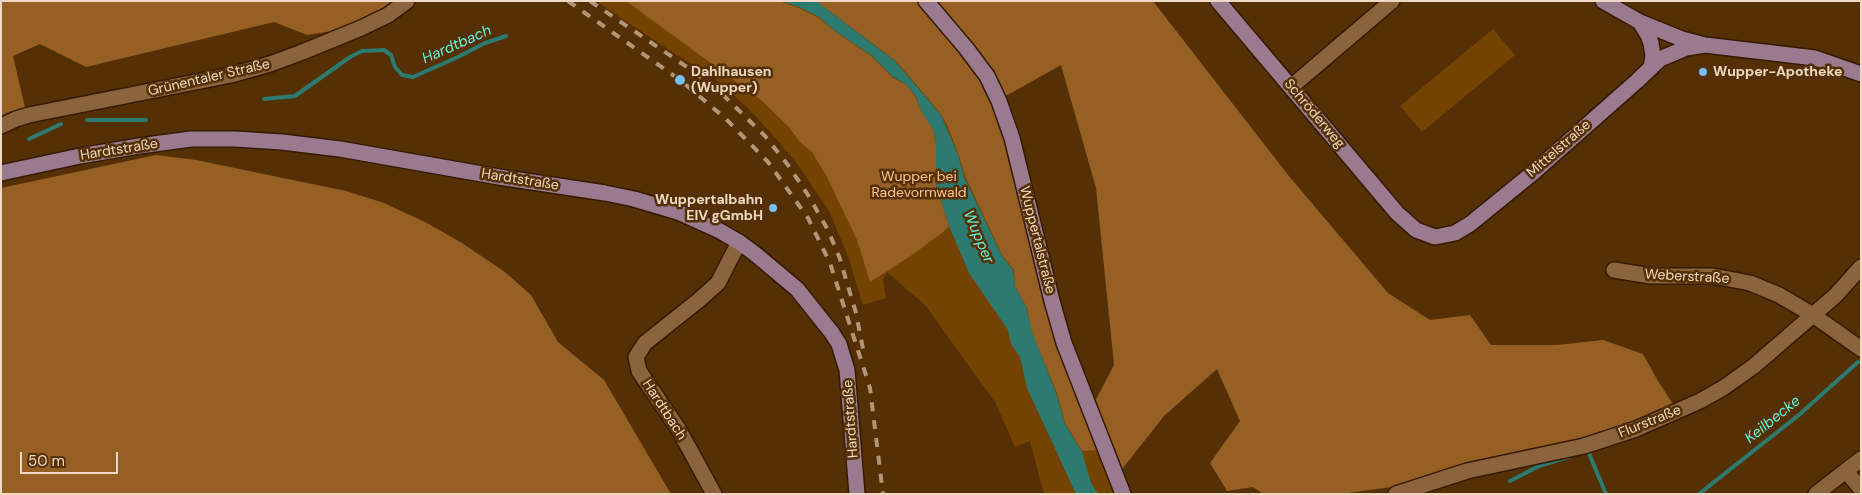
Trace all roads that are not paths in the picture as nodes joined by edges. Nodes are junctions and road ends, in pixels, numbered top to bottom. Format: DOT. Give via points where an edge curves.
graph roads {
  1 [pos="407,1"];
  2 [pos="926,1"];
  3 [pos="1218,1"];
  4 [pos="1392,1"];
  5 [pos="1603,1"];
  6 [pos="1640,22"];
  7 [pos="1706,45"];
  8 [pos="1651,67"];
  9 [pos="1861,74"];
  10 [pos="1291,87"];
  11 [pos="1,126"];
  12 [pos="1,172"];
  13 [pos="1409,225"];
  14 [pos="739,242"];
  15 [pos="1861,266"];
  16 [pos="1614,270"];
  17 [pos="1813,315"];
  18 [pos="1861,349"];
  19 [pos="1861,459"];
  20 [pos="1846,471"];
  21 [pos="1861,489"];
  22 [pos="714,494"];
  23 [pos="857,494"];
  24 [pos="1123,494"];
  25 [pos="1396,494"];
  26 [pos="1816,494"];
  1 -- 11 [label="street, Grünentaler Straße" via="388,15 270,64 231,75 28,115"];
  2 -- 24 [label="main road, Wuppertalstraße" via="987,76 999,101 1012,138 1057,321"];
  3 -- 10 [label="main road, Schröderweg"];
  4 -- 10 [label="street"];
  5 -- 6 [label="main road"];
  6 -- 7 [label="main road"];
  6 -- 8 [label="main road" via="1651,44"];
  7 -- 8 [label="main road, Mittelstraße" via="1671,53"];
  7 -- 9 [label="main road" via="1815,58"];
  8 -- 13 [label="main road, Mittelstraße" via="1466,228 1435,237"];
  10 -- 13 [label="main road, Schröderweg"];
  12 -- 14 [label="main road, Hardtstraße" via="167,142 235,139 282,142 634,199 699,220"];
  14 -- 22 [label="street, Hardtbach" via="718,283 645,343 636,357 639,371 679,430"];
  14 -- 23 [label="main road, Hardtstraße" via="797,289 839,344 847,370"];
  15 -- 17 [label="street, Flurstraße"];
  16 -- 17 [label="street, Weberstraße" via="1651,276 1713,276 1740,280 1763,288"];
  17 -- 18 [label="street, Weberstraße"];
  17 -- 25 [label="street, Flurstraße" via="1739,377 1700,401 1636,429 1584,446 1467,472"];
  19 -- 20 [label="street"];
  20 -- 21 [label="street"];
  20 -- 26 [label="street"];
}
